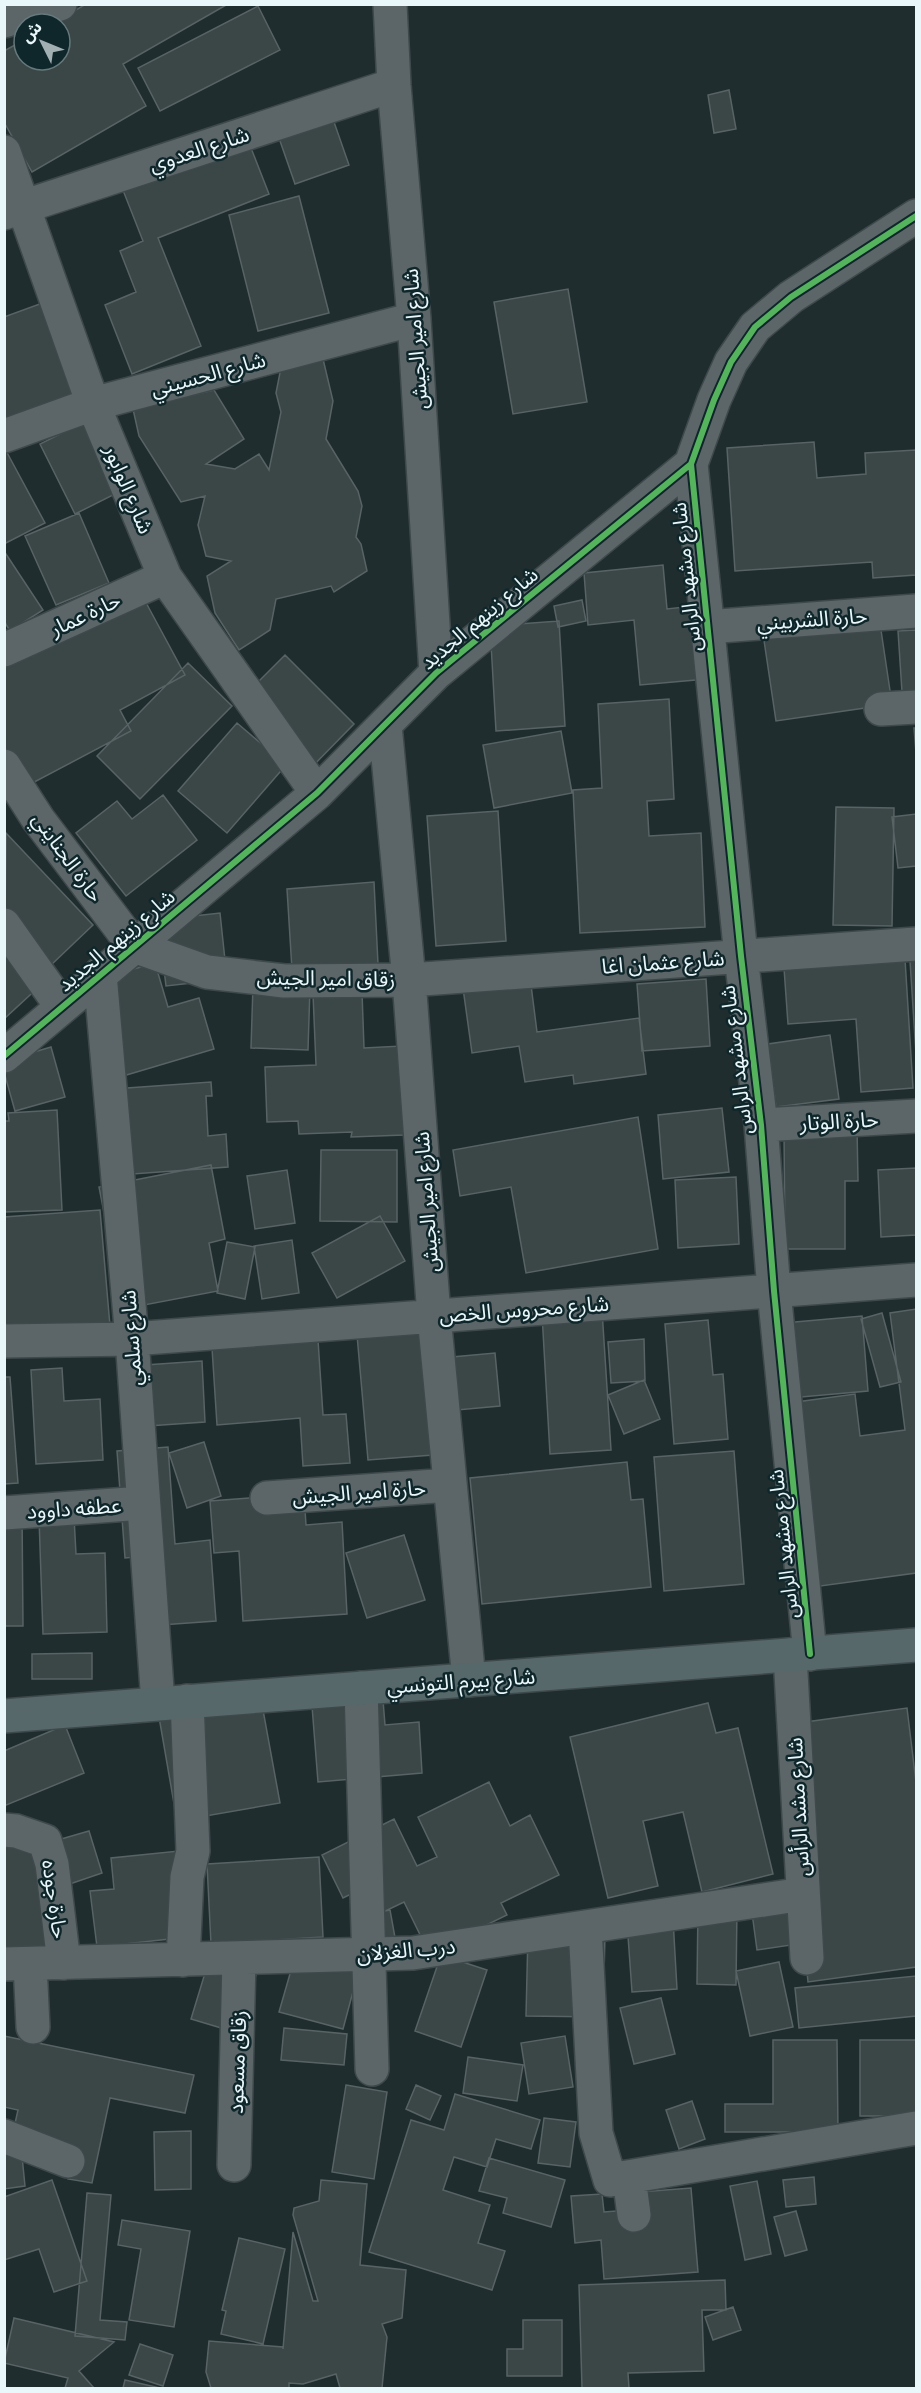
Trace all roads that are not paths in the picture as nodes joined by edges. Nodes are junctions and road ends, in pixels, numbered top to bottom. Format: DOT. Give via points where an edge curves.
graph roads {
  1 [pos="60,4"];
  2 [pos="390,4"];
  3 [pos="4,21"];
  4 [pos="394,85"];
  5 [pos="4,152"];
  6 [pos="14,210"];
  7 [pos="916,216"];
  8 [pos="414,319"];
  9 [pos="93,404"];
  10 [pos="4,436"];
  11 [pos="691,464"];
  12 [pos="165,577"];
  13 [pos="916,611"];
  14 [pos="707,627"];
  15 [pos="4,650"];
  16 [pos="436,673"];
  17 [pos="916,707"];
  18 [pos="881,709"];
  19 [pos="385,724"];
  20 [pos="4,766"];
  21 [pos="317,793"];
  22 [pos="4,925"];
  23 [pos="916,944"];
  24 [pos="134,946"];
  25 [pos="741,956"];
  26 [pos="100,974"];
  27 [pos="409,980"];
  28 [pos="62,1007"];
  29 [pos="4,1056"];
  30 [pos="916,1116"];
  31 [pos="761,1125"];
  32 [pos="916,1280"];
  33 [pos="774,1291"];
  34 [pos="434,1316"];
  35 [pos="132,1339"];
  36 [pos="4,1341"];
  37 [pos="450,1485"];
  38 [pos="267,1498"];
  39 [pos="143,1503"];
  40 [pos="4,1513"];
  41 [pos="916,1645"];
  42 [pos="800,1654"];
  43 [pos="469,1680"];
  44 [pos="361,1688"];
  45 [pos="173,1702"];
  46 [pos="4,1716"];
  47 [pos="4,1830"];
  48 [pos="803,1894"];
  49 [pos="585,1927"];
  50 [pos="369,1954"];
  51 [pos="807,1958"];
  52 [pos="239,1959"];
  53 [pos="183,1960"];
  54 [pos="64,1963"];
  55 [pos="17,1964"];
  56 [pos="33,2027"];
  57 [pos="372,2069"];
  58 [pos="916,2128"];
  59 [pos="4,2136"];
  60 [pos="68,2161"];
  61 [pos="234,2165"];
  62 [pos="629,2177"];
  63 [pos="634,2215"];
  1 -- 3 [label="street"];
  2 -- 4 [label="street, شارع امير الجيش"];
  4 -- 6 [label="street, شارع العدوي"];
  4 -- 8 [label="street, شارع امير الجيش"];
  5 -- 6 [label="street, شارع الوابور"];
  6 -- 9 [label="street, شارع الوابور"];
  7 -- 11 [label="street" via="791,297 755,327 731,362"];
  8 -- 9 [label="street, شارع الحسيني"];
  8 -- 16 [label="street, شارع امير الجيش"];
  9 -- 10 [label="street, شارع الحسيني"];
  9 -- 12 [label="street, شارع الوابور"];
  11 -- 14 [label="street, شارع مشهد الراس"];
  11 -- 16 [label="street, شارع زينهم الجديد"];
  12 -- 15 [label="street, حارة عمار"];
  12 -- 21 [label="street, شارع الوابور"];
  13 -- 14 [label="street, حارة الشربيني"];
  14 -- 25 [label="street, شارع مشهد الراس"];
  16 -- 19 [label="street, شارع زينهم الجديد"];
  17 -- 18 [label="street"];
  19 -- 21 [label="street, شارع زينهم الجديد"];
  19 -- 27 [label="street, شارع امير الجيش"];
  20 -- 24 [label="street, حارة الجنايني" via="38,819"];
  21 -- 24 [label="street, شارع زينهم الجديد"];
  22 -- 28 [label="street"];
  23 -- 25 [label="street, شارع عثمان اغا"];
  24 -- 26 [label="street, شارع زينهم الجديد"];
  24 -- 27 [label="street, زقاق امير الجيش" via="207,972 284,981"];
  25 -- 27 [label="street, شارع عثمان اغا"];
  25 -- 31 [label="street, شارع مشهد الراس"];
  26 -- 28 [label="street, شارع زينهم الجديد"];
  26 -- 35 [label="street, شارع سلمي"];
  27 -- 34 [label="street, شارع امير الجيش"];
  28 -- 29 [label="street, شارع زينهم الجديد"];
  30 -- 31 [label="street, حارة الوتار"];
  31 -- 33 [label="street, شارع مشهد الراس"];
  32 -- 33 [label="street, شارع محروس الخص"];
  33 -- 34 [label="street, شارع محروس الخص"];
  33 -- 42 [label="street, شارع مشهد الراس"];
  34 -- 35 [label="street, شارع محروس الخص"];
  34 -- 37 [label="street, شارع امير الجيش"];
  35 -- 36 [label="street, شارع محروس الخص"];
  35 -- 39 [label="street, شارع سلمي"];
  37 -- 38 [label="street, حارة امير الجيش"];
  37 -- 43 [label="street, شارع امير الجيش"];
  39 -- 40 [label="street, عطفه داوود"];
  39 -- 45 [label="street, شارع سلمي"];
  41 -- 42 [label="main road, شارع بيرم التونسي"];
  42 -- 43 [label="main road, شارع بيرم التونسي"];
  42 -- 48 [label="street, شارع مشد الرأس"];
  43 -- 44 [label="main road, شارع بيرم التونسي"];
  44 -- 45 [label="main road, شارع بيرم التونسي"];
  44 -- 50 [label="street"];
  45 -- 46 [label="main road, شارع بيرم التونسي"];
  45 -- 53 [label="street, شارع سلمي" via="193,1851 187,1877"];
  47 -- 54 [label="street, حارة جوده" via="45,1841 52,1864"];
  48 -- 49 [label="street, درب الغزلان"];
  48 -- 51 [label="street, شارع مشد الرأس"];
  49 -- 50 [label="street, درب الغزلان" via="413,1953"];
  49 -- 62 [label="street" via="596,2133 610,2180"];
  50 -- 52 [label="street, درب الغزلان"];
  50 -- 57 [label="street"];
  52 -- 53 [label="street, درب الغزلان"];
  52 -- 61 [label="street, زقاق مسعود"];
  53 -- 54 [label="street, درب الغزلان"];
  54 -- 55 [label="street, درب الغزلان"];
  55 -- 56 [label="street"];
  58 -- 62 [label="street"];
  59 -- 60 [label="street"];
  62 -- 63 [label="street"];
}
